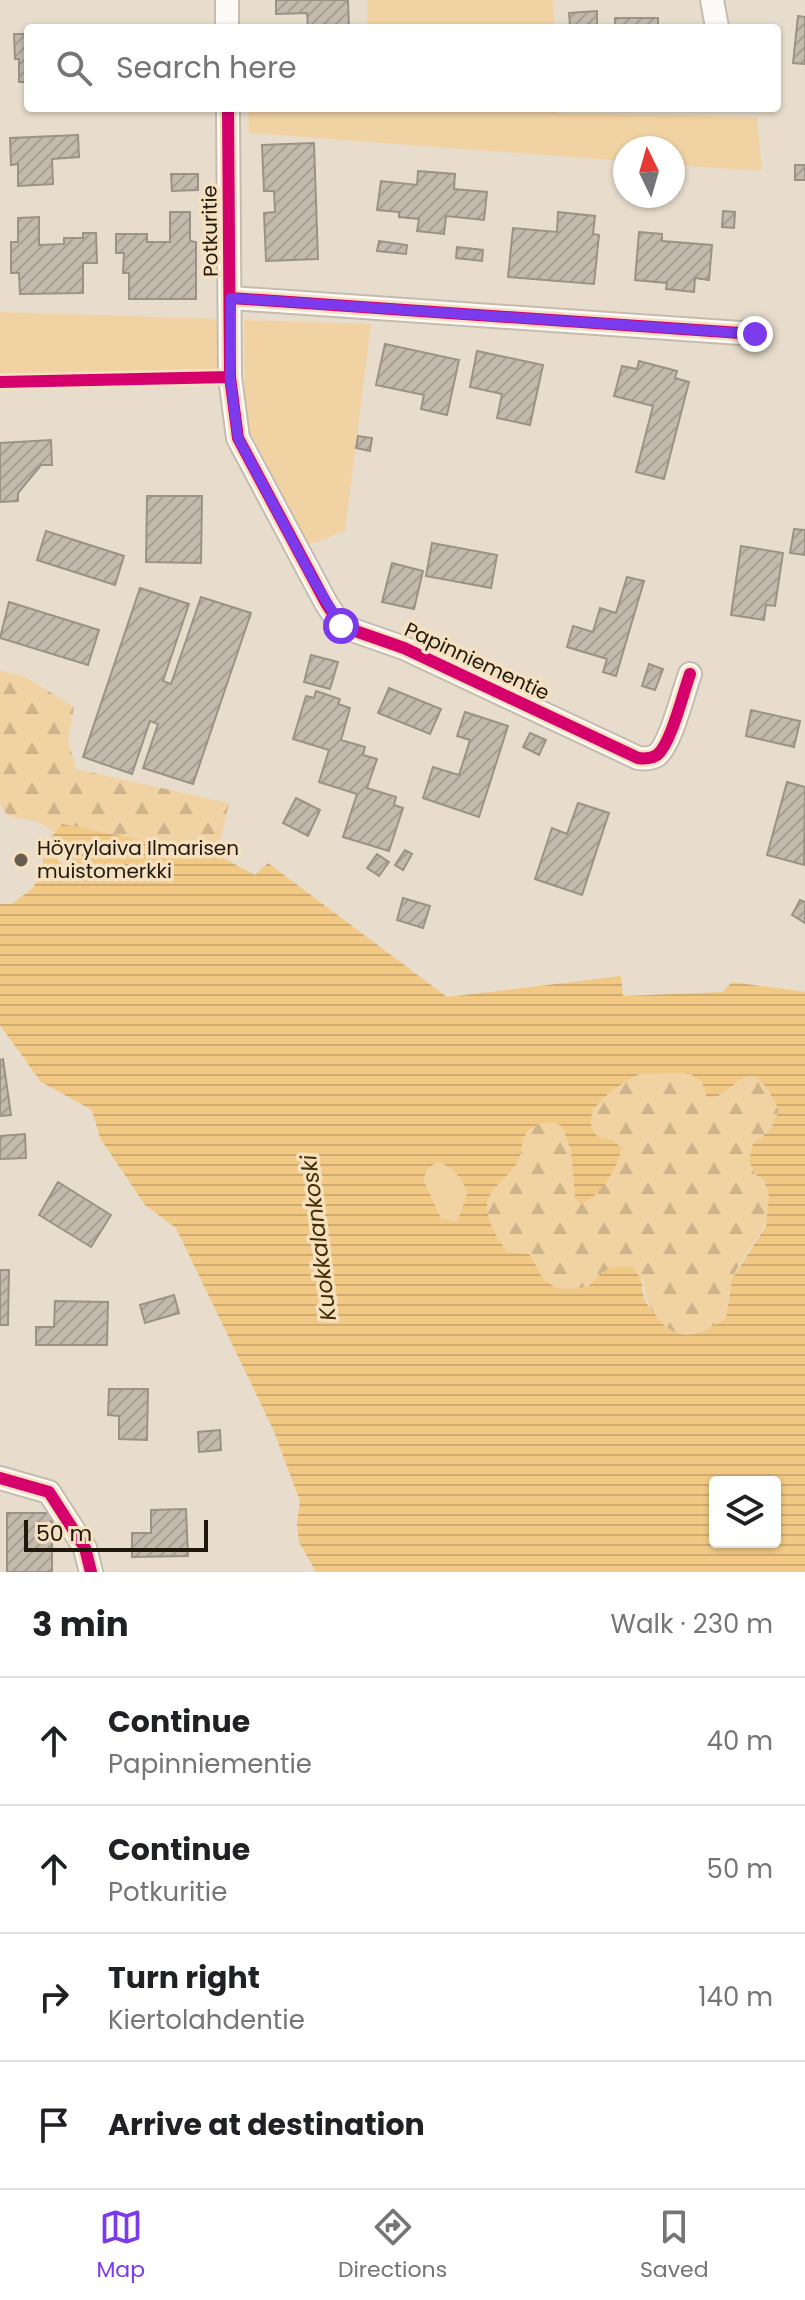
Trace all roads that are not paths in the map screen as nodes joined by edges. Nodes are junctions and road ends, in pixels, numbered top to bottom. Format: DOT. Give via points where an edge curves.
graph roads {
  1 [pos="227,0"];
  2 [pos="712,0"];
  3 [pos="227,24"];
  4 [pos="716,24"];
  5 [pos="228,112"];
  6 [pos="231,298"];
  7 [pos="755,334"];
  8 [pos="266,490"];
  9 [pos="690,674"];
  10 [pos="0,1478"];
  11 [pos="91,1572"];
  1 -- 3 [label="street"];
  2 -- 4 [label="street"];
  5 -- 6 [label="street, Potkuritie"];
  6 -- 7 [label="street"];
  6 -- 8 [label="street, Potkuritie" via="230,377 238,438"];
  8 -- 9 [label="street, Papinniementie" via="341,626 404,648 638,758 659,754 666,743"];
  10 -- 11 [label="street" via="49,1492 85,1548"];
}
